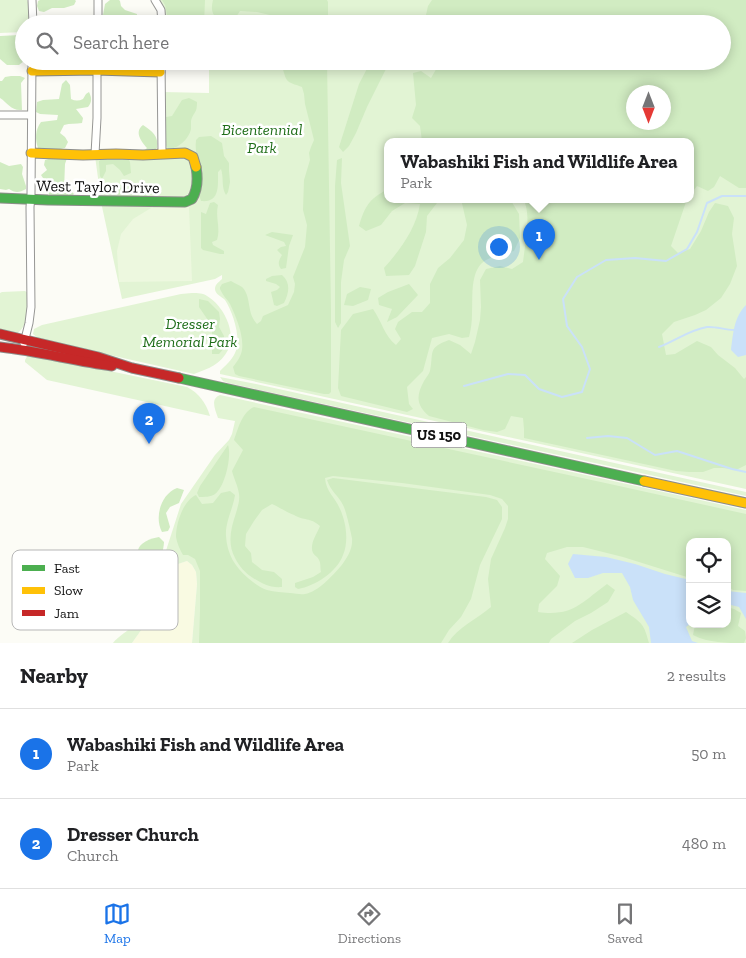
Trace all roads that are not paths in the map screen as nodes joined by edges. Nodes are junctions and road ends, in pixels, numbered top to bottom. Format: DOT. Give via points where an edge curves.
graph roads {
  1 [pos="32,0"];
  2 [pos="98,0"];
  3 [pos="156,0"];
  4 [pos="33,15"];
  5 [pos="98,15"];
  6 [pos="161,15"];
  7 [pos="53,70"];
  8 [pos="96,70"];
  9 [pos="139,70"];
  10 [pos="32,72"];
  11 [pos="160,72"];
  12 [pos="0,115"];
  13 [pos="31,115"];
  14 [pos="31,154"];
  15 [pos="95,154"];
  16 [pos="162,154"];
  17 [pos="0,198"];
  18 [pos="30,200"];
  19 [pos="0,334"];
  20 [pos="25,340"];
  21 [pos="0,347"];
  22 [pos="22,349"];
  23 [pos="132,368"];
  24 [pos="746,503"];
  1 -- 4 [label="street"];
  2 -- 5 [label="street"];
  3 -- 6 [label="street"];
  7 -- 10 [label="main road"];
  8 -- 15 [label="street"];
  9 -- 11 [label="main road"];
  10 -- 13 [label="street"];
  11 -- 16 [label="street"];
  12 -- 13 [label="street"];
  13 -- 14 [label="street"];
  14 -- 15 [label="main road"];
  14 -- 18 [label="street"];
  15 -- 16 [label="main road"];
  16 -- 18 [label="main road, West Taylor Drive" via="185,153 194,159 197,186 190,201"];
  17 -- 18 [label="main road, West Taylor Drive"];
  18 -- 20 [label="street" via="30,313"];
  19 -- 20 [label="main road, US 150"];
  20 -- 22 [label="street"];
  20 -- 23 [label="main road, US 150"];
  21 -- 22 [label="main road, US 150"];
  22 -- 23 [label="main road, US 150"];
  23 -- 24 [label="main road, US 150"];
}
